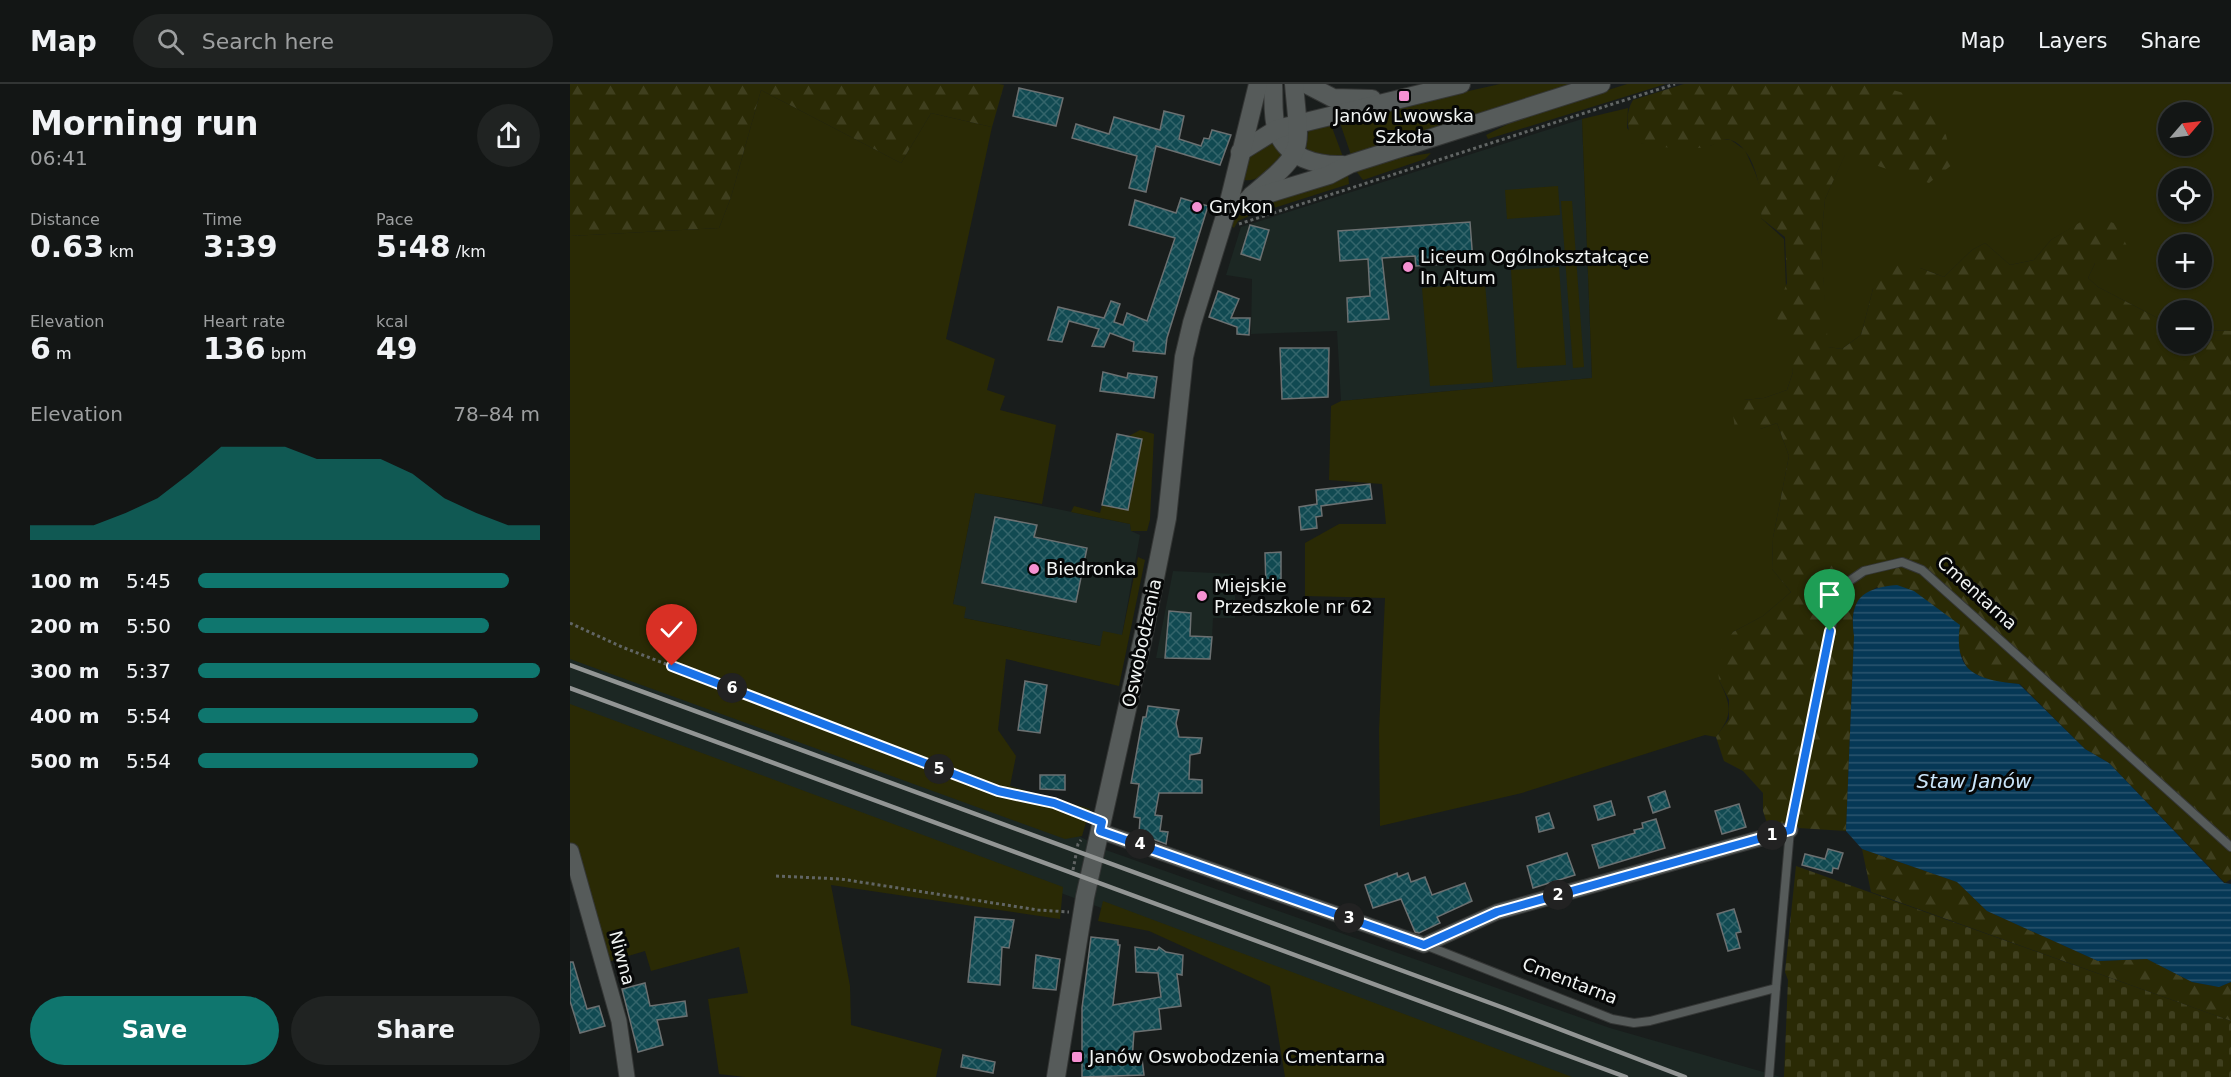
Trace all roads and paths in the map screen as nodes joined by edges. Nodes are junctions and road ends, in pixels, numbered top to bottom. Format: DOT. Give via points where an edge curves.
graph roads {
  1 [pos="1258,84"];
  2 [pos="1273,84"];
  3 [pos="1294,84"];
  4 [pos="1306,84"];
  5 [pos="1461,84"];
  6 [pos="1602,84"];
  7 [pos="1675,84"];
  8 [pos="1404,96"];
  9 [pos="1298,123"];
  10 [pos="1276,129"];
  11 [pos="1240,152"];
  12 [pos="1296,154"];
  13 [pos="1347,165"];
  14 [pos="1247,200"];
  15 [pos="1227,210"];
  16 [pos="1220,229"];
  17 [pos="570,623"];
  18 [pos="1095,830"];
  19 [pos="1790,830"];
  20 [pos="2231,847"];
  21 [pos="571,851"];
  22 [pos="776,876"];
  23 [pos="1071,878"];
  24 [pos="1073,912"];
  25 [pos="1424,945"];
  26 [pos="1776,988"];
  27 [pos="627,1077"];
  28 [pos="1056,1077"];
  29 [pos="1769,1077"];
  1 -- 11 [label="street, Oswobodzenia"];
  2 -- 10 [label="street"];
  3 -- 9 [label="street"];
  4 -- 8 [label="street" via="1333,98"];
  5 -- 8 [label="street"];
  6 -- 13 [label="street"];
  7 -- 16 [label="path" via="1242,222 1231,232"];
  8 -- 9 [label="street"];
  9 -- 10 [label="street"];
  9 -- 12 [label="street"];
  10 -- 11 [label="street"];
  10 -- 12 [label="street"];
  11 -- 15 [label="street, Oswobodzenia"];
  12 -- 13 [label="street" via="1324,165"];
  12 -- 14 [label="street"];
  13 -- 14 [label="street" via="1329,175"];
  14 -- 15 [label="street"];
  15 -- 16 [label="street, Oswobodzenia"];
  16 -- 18 [label="street, Oswobodzenia" via="1184,357 1167,519"];
  17 -- 18 [label="path" via="622,647 903,756 998,791 1054,803"];
  18 -- 23 [label="path" via="1078,844"];
  18 -- 24 [label="street, Oswobodzenia"];
  18 -- 25 [label="street, Cmentarna"];
  19 -- 20 [label="lane, Cmentarna" via="1842,586 1864,571 1902,562 1922,570"];
  19 -- 25 [label="street" via="1497,912"];
  19 -- 26 [label="lane, Cmentarna"];
  21 -- 27 [label="street, Niwna" via="619,1021"];
  22 -- 24 [label="path" via="841,879"];
  24 -- 28 [label="street, Oswobodzenia"];
  25 -- 26 [label="lane, Cmentarna" via="1612,1019 1634,1023"];
  26 -- 29 [label="lane, Cmentarna"];
}
